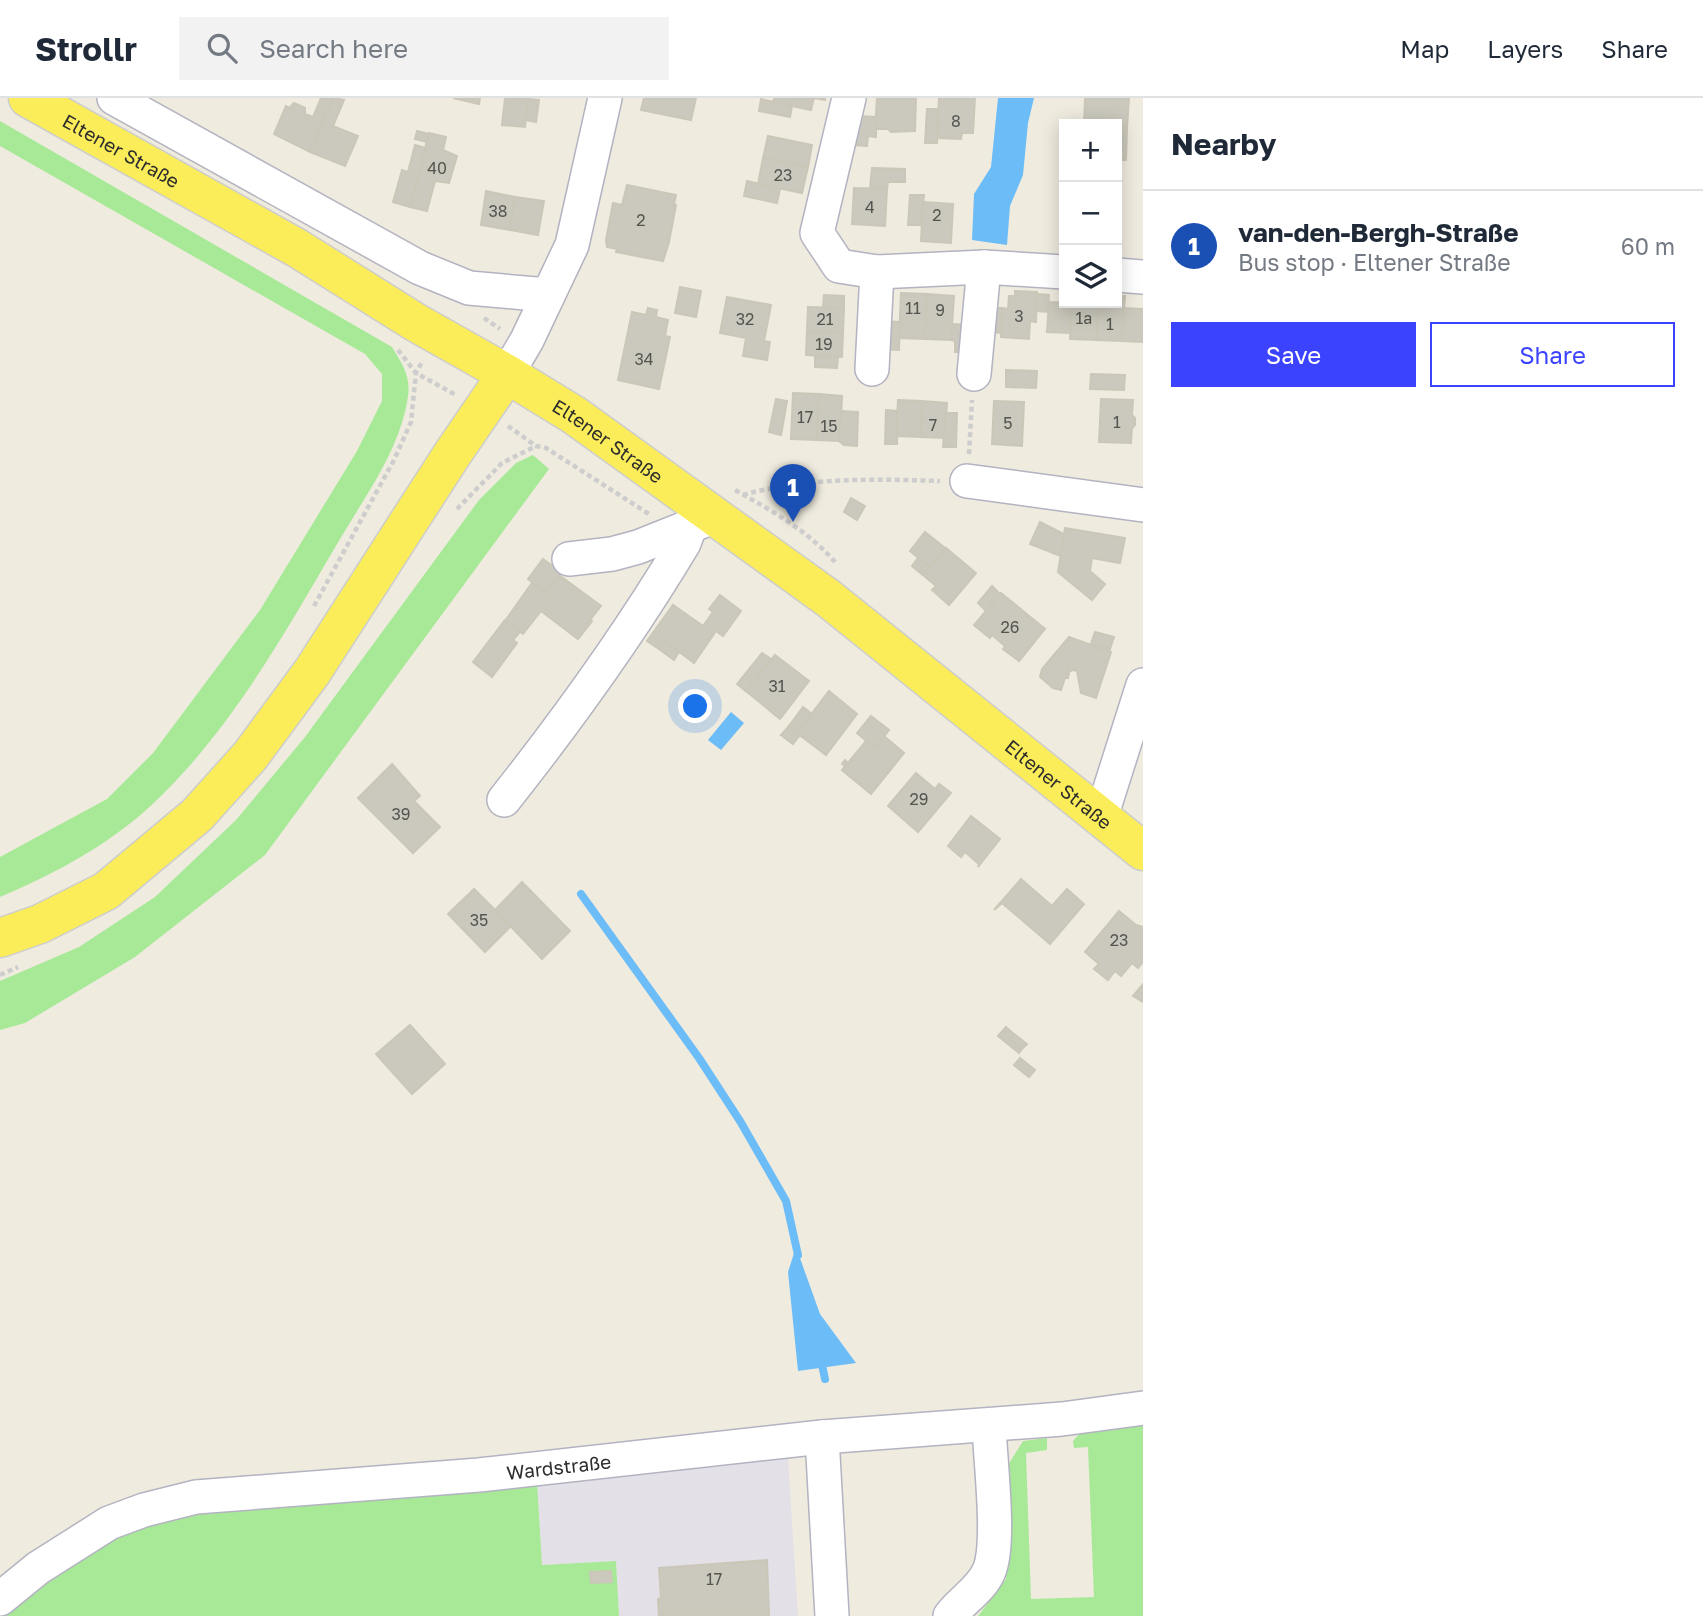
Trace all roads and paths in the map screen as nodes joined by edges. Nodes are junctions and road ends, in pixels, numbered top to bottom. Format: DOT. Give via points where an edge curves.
graph roads {
  1 [pos="28,98"];
  2 [pos="114,98"];
  3 [pos="849,98"];
  4 [pos="599,100"];
  5 [pos="984,267"];
  6 [pos="877,272"];
  7 [pos="1059,272"];
  8 [pos="1122,275"];
  9 [pos="1143,275"];
  10 [pos="548,295"];
  11 [pos="872,369"];
  12 [pos="416,373"];
  13 [pos="507,373"];
  14 [pos="974,373"];
  15 [pos="967,481"];
  16 [pos="1143,505"];
  17 [pos="703,517"];
  18 [pos="569,559"];
  19 [pos="313,608"];
  20 [pos="1143,685"];
  21 [pos="504,800"];
  22 [pos="1101,817"];
  23 [pos="1143,852"];
  24 [pos="0,938"];
  25 [pos="1143,1408"];
  26 [pos="989,1425"];
  27 [pos="822,1437"];
  28 [pos="0,1599"];
  29 [pos="832,1616"];
  30 [pos="950,1616"];
  1 -- 13 [label="main road, Eltener Straße" via="297,248"];
  2 -- 10 [label="street" via="420,268 470,288"];
  3 -- 6 [label="street" via="817,233 839,266"];
  4 -- 10 [label="street" via="572,245"];
  5 -- 6 [label="street"];
  5 -- 7 [label="street"];
  5 -- 14 [label="street"];
  6 -- 11 [label="street"];
  8 -- 9 [label="street"];
  10 -- 13 [label="street"];
  12 -- 19 [label="path" via="411,422"];
  13 -- 17 [label="main road, Eltener Straße" via="574,415"];
  13 -- 24 [label="main road" via="312,672 215,796 106,891"];
  14 -- 15 [label="path"];
  15 -- 16 [label="street"];
  15 -- 17 [label="path" via="870,479 766,488"];
  17 -- 18 [label="street" via="638,547"];
  17 -- 21 [label="street" via="616,652"];
  17 -- 22 [label="main road, Eltener Straße" via="828,598"];
  20 -- 22 [label="street"];
  22 -- 23 [label="main road, Eltener Straße"];
  25 -- 26 [label="street, Wardstraße"];
  26 -- 27 [label="street, Wardstraße"];
  26 -- 30 [label="street" via="994,1542 989,1570 980,1587"];
  27 -- 28 [label="street, Wardstraße" via="480,1475 196,1497 109,1523 38,1568"];
  27 -- 29 [label="street"];
}
